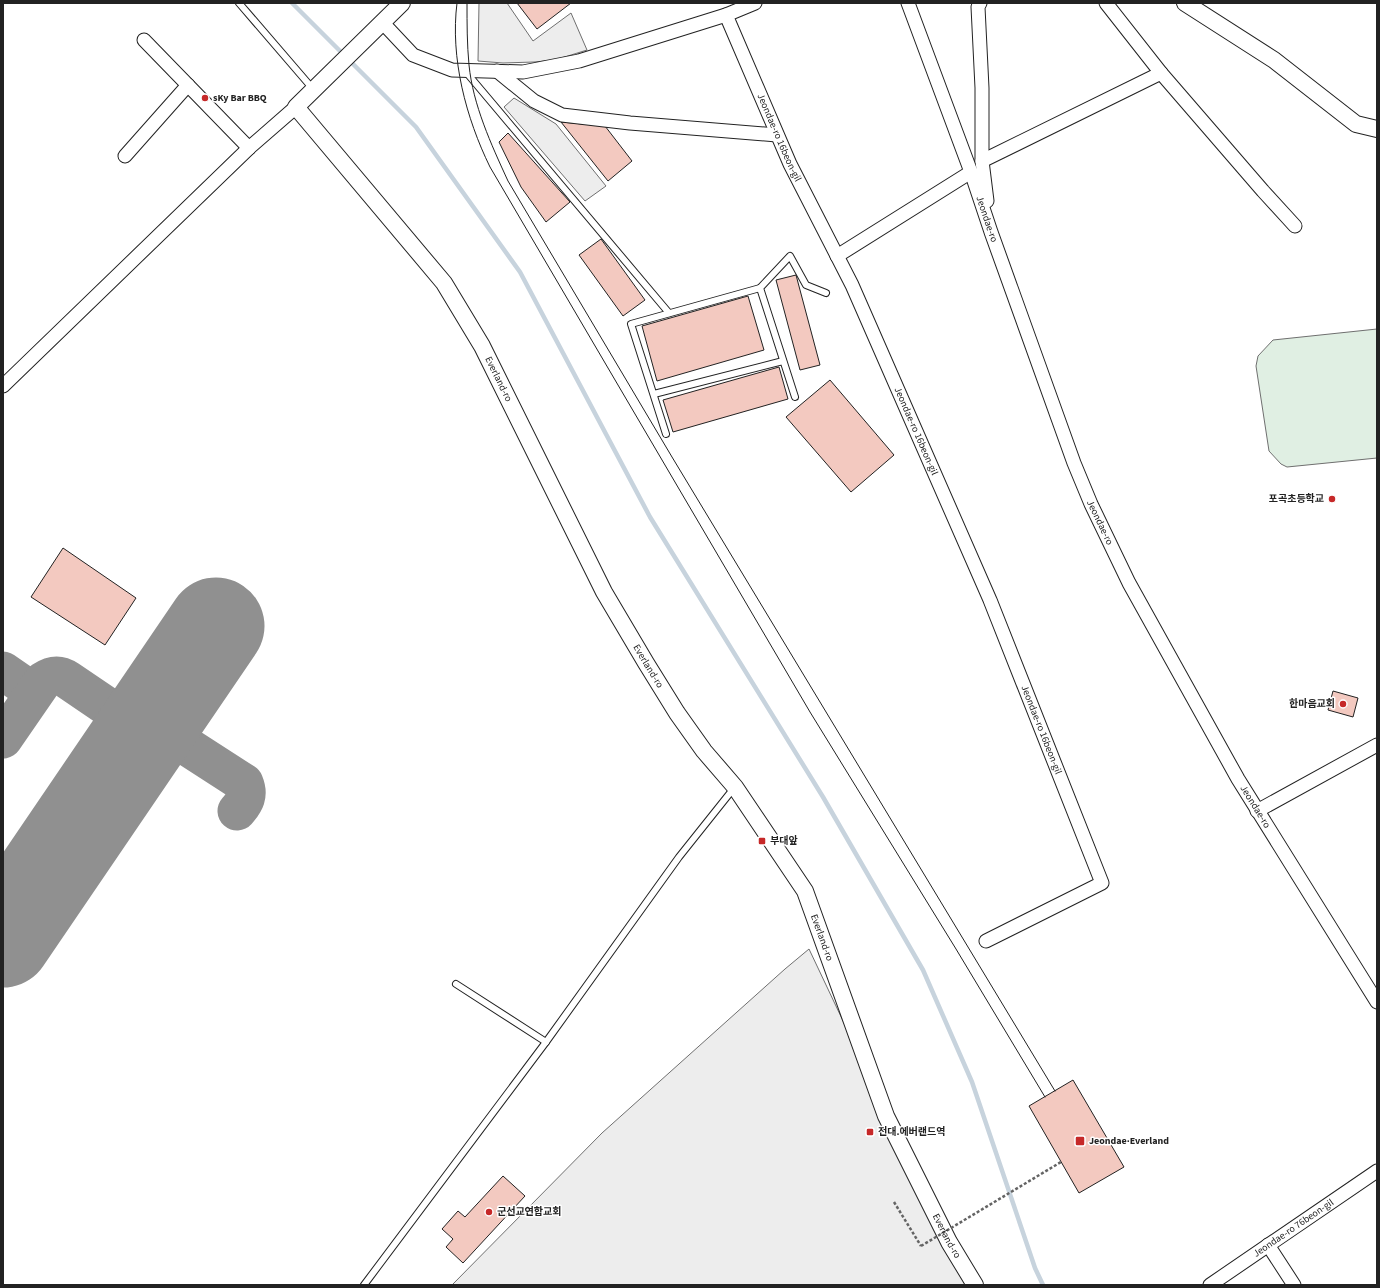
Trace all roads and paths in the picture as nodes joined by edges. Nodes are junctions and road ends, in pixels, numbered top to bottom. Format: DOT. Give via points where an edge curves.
graph roads {
  1 [pos="239,3"];
  2 [pos="402,3"];
  3 [pos="755,3"];
  4 [pos="908,3"];
  5 [pos="980,3"];
  6 [pos="1106,3"];
  7 [pos="1185,3"];
  8 [pos="726,15"];
  9 [pos="382,22"];
  10 [pos="144,40"];
  11 [pos="464,70"];
  12 [pos="497,70"];
  13 [pos="1161,73"];
  14 [pos="188,85"];
  15 [pos="313,89"];
  16 [pos="296,107"];
  17 [pos="1377,129"];
  18 [pos="777,135"];
  19 [pos="249,148"];
  20 [pos="125,156"];
  21 [pos="982,161"];
  22 [pos="972,172"];
  23 [pos="1295,226"];
  24 [pos="991,232"];
  25 [pos="837,256"];
  26 [pos="760,288"];
  27 [pos="826,293"];
  28 [pos="669,313"];
  29 [pos="783,361"];
  30 [pos="3,386"];
  31 [pos="654,394"];
  32 [pos="795,397"];
  33 [pos="666,434"];
  34 [pos="1377,745"];
  35 [pos="735,787"];
  36 [pos="1257,811"];
  37 [pos="986,941"];
  38 [pos="456,984"];
  39 [pos="1377,1002"];
  40 [pos="546,1042"];
  41 [pos="1061,1162"];
  42 [pos="1377,1171"];
  43 [pos="894,1202"];
  44 [pos="1268,1245"];
  45 [pos="364,1285"];
  46 [pos="975,1285"];
  47 [pos="1210,1285"];
  48 [pos="1294,1285"];
  1 -- 15 [label="lane"];
  2 -- 9 [label="street"];
  3 -- 8 [label="street"];
  4 -- 22 [label="street, Jeondae-ro"];
  5 -- 21 [label="street" via="978,7"];
  6 -- 13 [label="street"];
  7 -- 17 [label="street" via="1274,60 1356,124"];
  8 -- 12 [label="street" via="578,61 523,72"];
  8 -- 18 [label="street, Jeondae-ro 16beon-gil"];
  9 -- 11 [label="street" via="412,55 452,70"];
  9 -- 15 [label="street"];
  10 -- 14 [label="street"];
  11 -- 12 [label="street"];
  11 -- 28 [label="lane"];
  12 -- 18 [label="street" via="534,101 562,115"];
  13 -- 21 [label="street"];
  13 -- 23 [label="street"];
  14 -- 19 [label="street"];
  14 -- 20 [label="street"];
  15 -- 16 [label="street"];
  16 -- 19 [label="street"];
  16 -- 35 [label="street, Everland-ro" via="444,283 482,346 608,598 677,713 704,751"];
  18 -- 25 [label="street, Jeondae-ro 16beon-gil"];
  19 -- 30 [label="street"];
  21 -- 24 [label="street"];
  22 -- 24 [label="street, Jeondae-ro"];
  22 -- 25 [label="street"];
  24 -- 36 [label="street, Jeondae-ro" via="1090,504 1129,583"];
  25 -- 37 [label="street, Jeondae-ro 16beon-gil" via="990,600 1102,883"];
  26 -- 27 [label="lane" via="790,256 806,285"];
  26 -- 28 [label="lane"];
  26 -- 29 [label="lane"];
  28 -- 31 [label="lane" via="631,324"];
  29 -- 31 [label="lane"];
  29 -- 32 [label="lane"];
  31 -- 33 [label="lane"];
  34 -- 36 [label="street"];
  35 -- 40 [label="lane" via="679,857"];
  35 -- 46 [label="street, Everland-ro" via="805,891 886,1116 949,1242"];
  36 -- 39 [label="street, Jeondae-ro"];
  38 -- 40 [label="lane"];
  40 -- 45 [label="lane"];
  41 -- 43 [label="path, bridge" via="921,1246"];
  42 -- 44 [label="street, Jeondae-ro 76beon-gil"];
  44 -- 47 [label="street, Jeondae-ro 76beon-gil"];
  44 -- 48 [label="street"];
}
